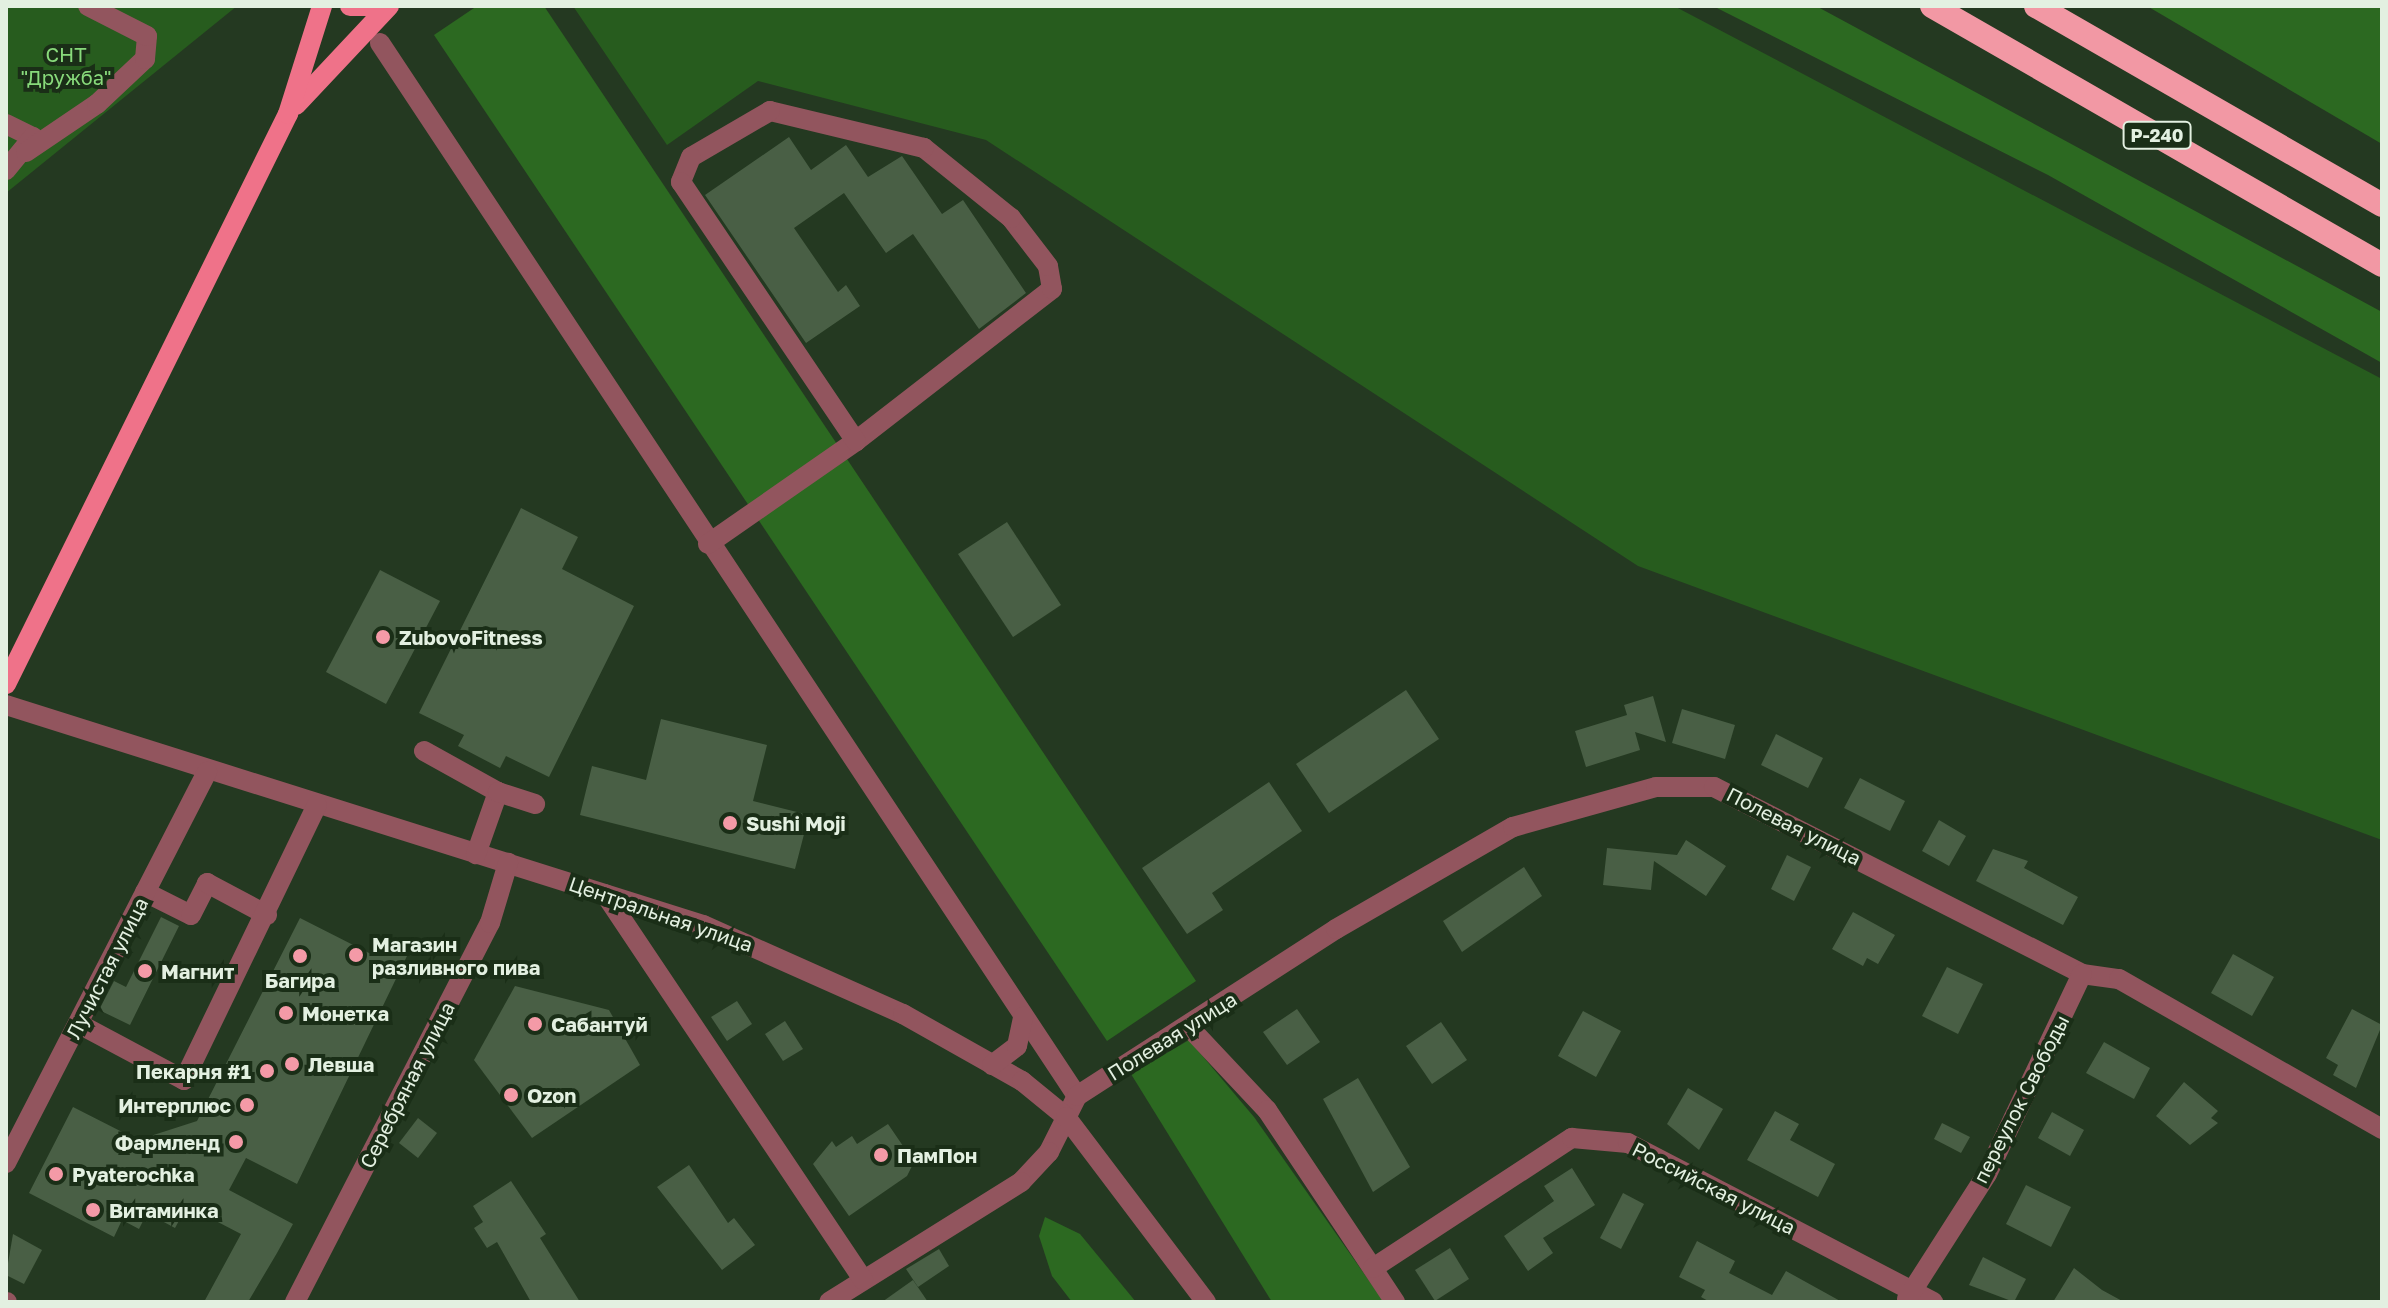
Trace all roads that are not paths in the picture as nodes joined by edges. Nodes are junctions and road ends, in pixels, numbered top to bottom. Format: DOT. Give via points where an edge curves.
graph roads {
  1 [pos="88,6"];
  2 [pos="322,6"];
  3 [pos="350,6"];
  4 [pos="389,6"];
  5 [pos="1932,6"];
  6 [pos="2036,6"];
  7 [pos="380,43"];
  8 [pos="288,114"];
  9 [pos="6,124"];
  10 [pos="26,152"];
  11 [pos="6,170"];
  12 [pos="2382,205"];
  13 [pos="2382,265"];
  14 [pos="856,441"];
  15 [pos="708,544"];
  16 [pos="6,684"];
  17 [pos="6,705"];
  18 [pos="424,751"];
  19 [pos="207,772"];
  20 [pos="498,792"];
  21 [pos="535,804"];
  22 [pos="317,805"];
  23 [pos="476,854"];
  24 [pos="508,863"];
  25 [pos="145,892"];
  26 [pos="605,894"];
  27 [pos="267,915"];
  28 [pos="2082,974"];
  29 [pos="1023,1017"];
  30 [pos="79,1024"];
  31 [pos="1189,1027"];
  32 [pos="992,1065"];
  33 [pos="1077,1096"];
  34 [pos="1066,1117"];
  35 [pos="2382,1129"];
  36 [pos="6,1163"];
  37 [pos="1373,1268"];
  38 [pos="863,1280"];
  39 [pos="1909,1296"];
  40 [pos="295,1302"];
  41 [pos="829,1302"];
  42 [pos="1206,1302"];
  43 [pos="1395,1302"];
  44 [pos="1933,1302"];
  1 -- 10 [label="street" via="147,36 145,59 97,104"];
  2 -- 8 [label="main road"];
  3 -- 4 [label="main road"];
  4 -- 8 [label="main road"];
  5 -- 13 [label="highway, Р-240"];
  6 -- 12 [label="highway, Р-240"];
  7 -- 15 [label="street"];
  8 -- 16 [label="main road"];
  9 -- 10 [label="street" via="33,137"];
  10 -- 11 [label="street"];
  14 -- 14 [label="street" via="681,182 691,157 770,111 924,148 1011,218 1053,279 1047,297"];
  14 -- 15 [label="street"];
  15 -- 29 [label="street"];
  17 -- 19 [label="street, Центральная улица"];
  18 -- 20 [label="street"];
  19 -- 22 [label="street, Центральная улица"];
  19 -- 25 [label="street, Лучистая улица"];
  20 -- 21 [label="street"];
  20 -- 23 [label="street"];
  22 -- 23 [label="street, Центральная улица"];
  22 -- 27 [label="street"];
  23 -- 24 [label="street, Центральная улица"];
  24 -- 26 [label="street, Центральная улица"];
  24 -- 40 [label="street, Серебряная улица" via="484,936"];
  25 -- 27 [label="street" via="191,915 207,883"];
  25 -- 30 [label="street, Лучистая улица"];
  26 -- 32 [label="street, Центральная улица" via="784,958"];
  26 -- 38 [label="street"];
  27 -- 30 [label="street" via="184,1080"];
  28 -- 31 [label="street, Полевая улица" via="1714,787 1656,787 1513,827 1336,929"];
  28 -- 35 [label="street, Полевая улица" via="2119,979"];
  28 -- 39 [label="street, переулок Свободы" via="1987,1174"];
  29 -- 32 [label="street" via="1017,1046"];
  29 -- 33 [label="street"];
  30 -- 36 [label="street, Лучистая улица"];
  31 -- 33 [label="street, Полевая улица"];
  31 -- 37 [label="street" via="1267,1110"];
  32 -- 34 [label="street, Центральная улица"];
  33 -- 34 [label="street"];
  34 -- 38 [label="street" via="1049,1152 1021,1182"];
  34 -- 42 [label="street, Центральная улица"];
  37 -- 39 [label="street, Российская улица" via="1572,1138 1628,1143"];
  37 -- 43 [label="street"];
  38 -- 41 [label="street"];
  39 -- 44 [label="street, Российская улица"];
}
